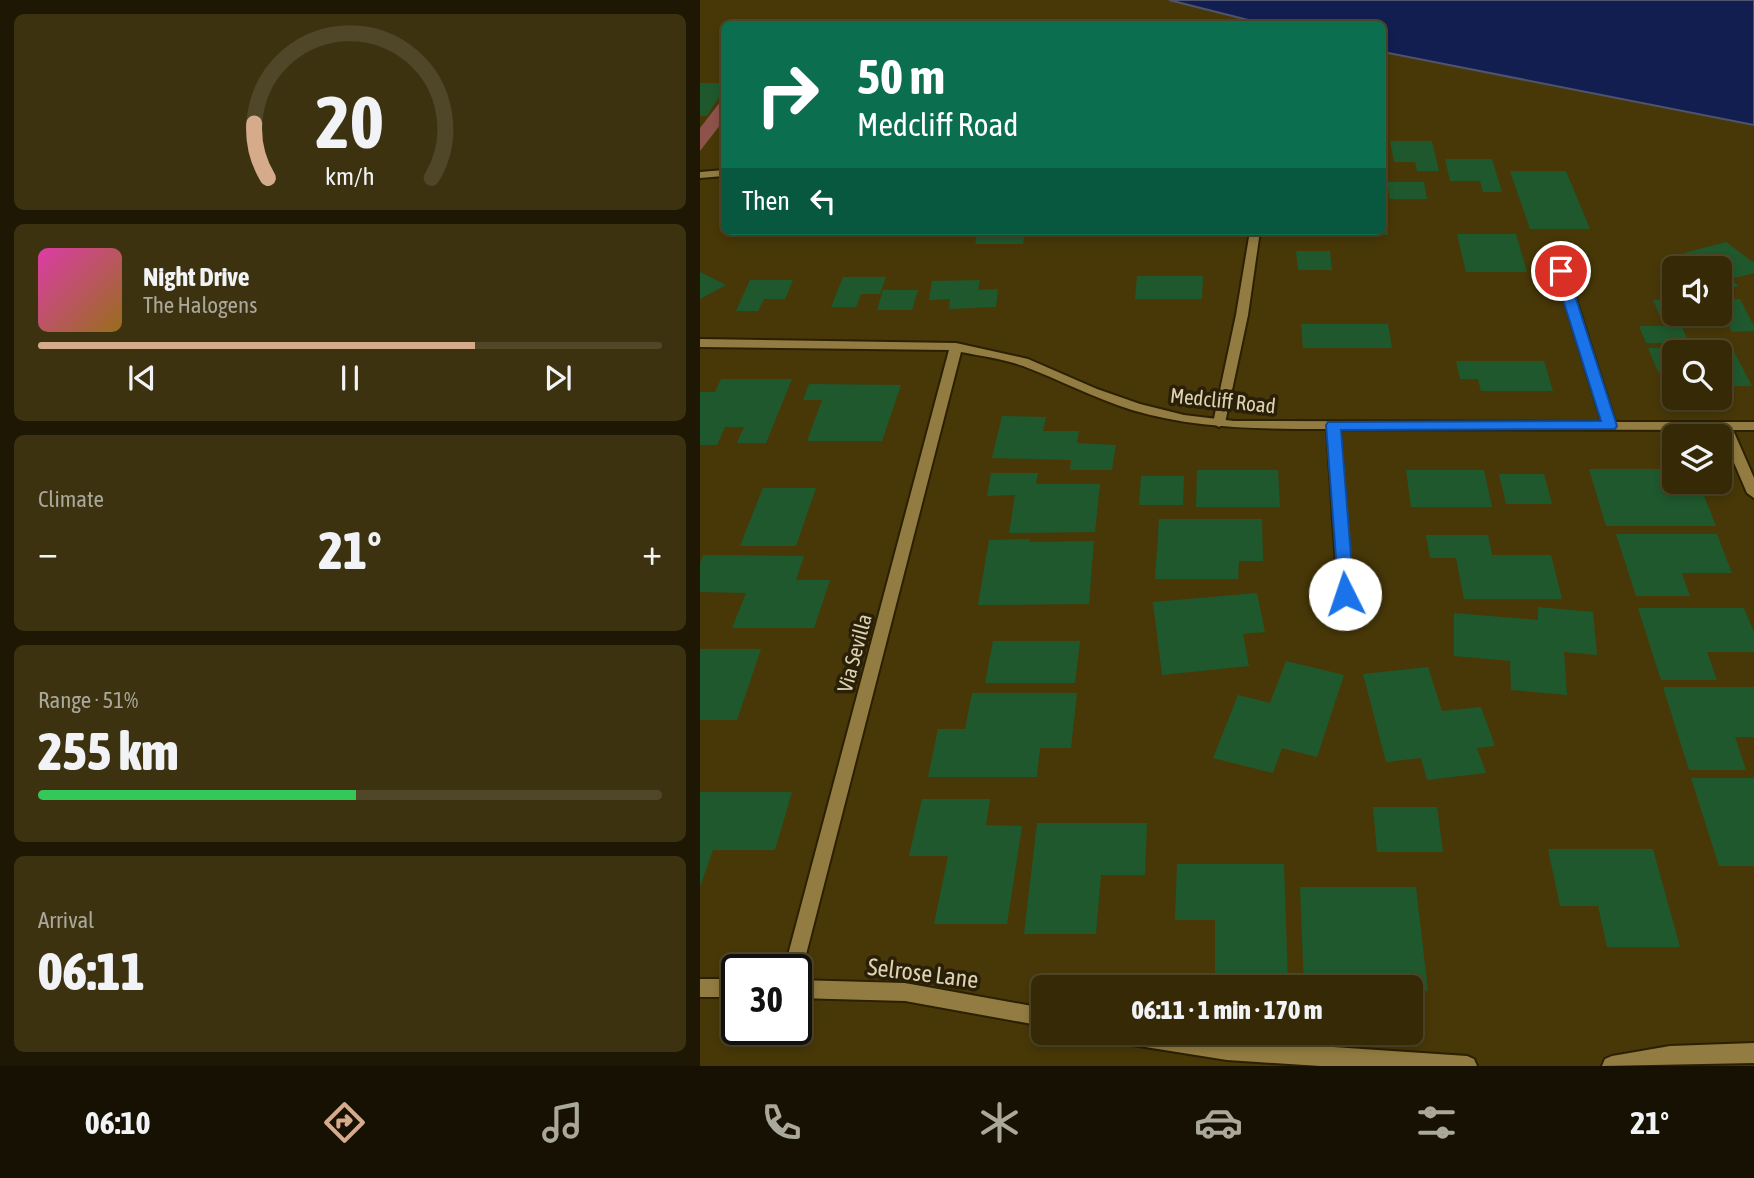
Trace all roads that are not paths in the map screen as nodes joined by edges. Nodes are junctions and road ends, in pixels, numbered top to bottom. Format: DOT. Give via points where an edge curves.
graph roads {
  1 [pos="721,173"];
  2 [pos="700,175"];
  3 [pos="1254,235"];
  4 [pos="1581,271"];
  5 [pos="700,343"];
  6 [pos="956,347"];
  7 [pos="1219,423"];
  8 [pos="1333,425"];
  9 [pos="1610,426"];
  10 [pos="1662,426"];
  11 [pos="1732,426"];
  12 [pos="1754,426"];
  13 [pos="1732,442"];
  14 [pos="1754,493"];
  15 [pos="1345,594"];
  16 [pos="797,954"];
  17 [pos="700,988"];
  18 [pos="721,988"];
  19 [pos="812,989"];
  20 [pos="1031,1015"];
  21 [pos="1196,1045"];
  22 [pos="1754,1053"];
  23 [pos="1467,1066"];
  24 [pos="1612,1066"];
  1 -- 2 [label="street"];
  3 -- 7 [label="street"];
  4 -- 9 [label="street" via="1561,271"];
  5 -- 6 [label="street, Medcliff Road"];
  6 -- 7 [label="street, Medcliff Road" via="1024,362 1136,407"];
  6 -- 16 [label="street, Via Sevilla"];
  7 -- 8 [label="street, Medcliff Road"];
  8 -- 9 [label="street, Medcliff Road"];
  8 -- 15 [label="street"];
  9 -- 10 [label="street, Medcliff Road"];
  11 -- 12 [label="street, Medcliff Road"];
  13 -- 14 [label="street"];
  17 -- 18 [label="street"];
  19 -- 20 [label="street, Selrose Lane" via="905,992"];
  21 -- 23 [label="street"];
  22 -- 24 [label="street" via="1670,1056"];
}
